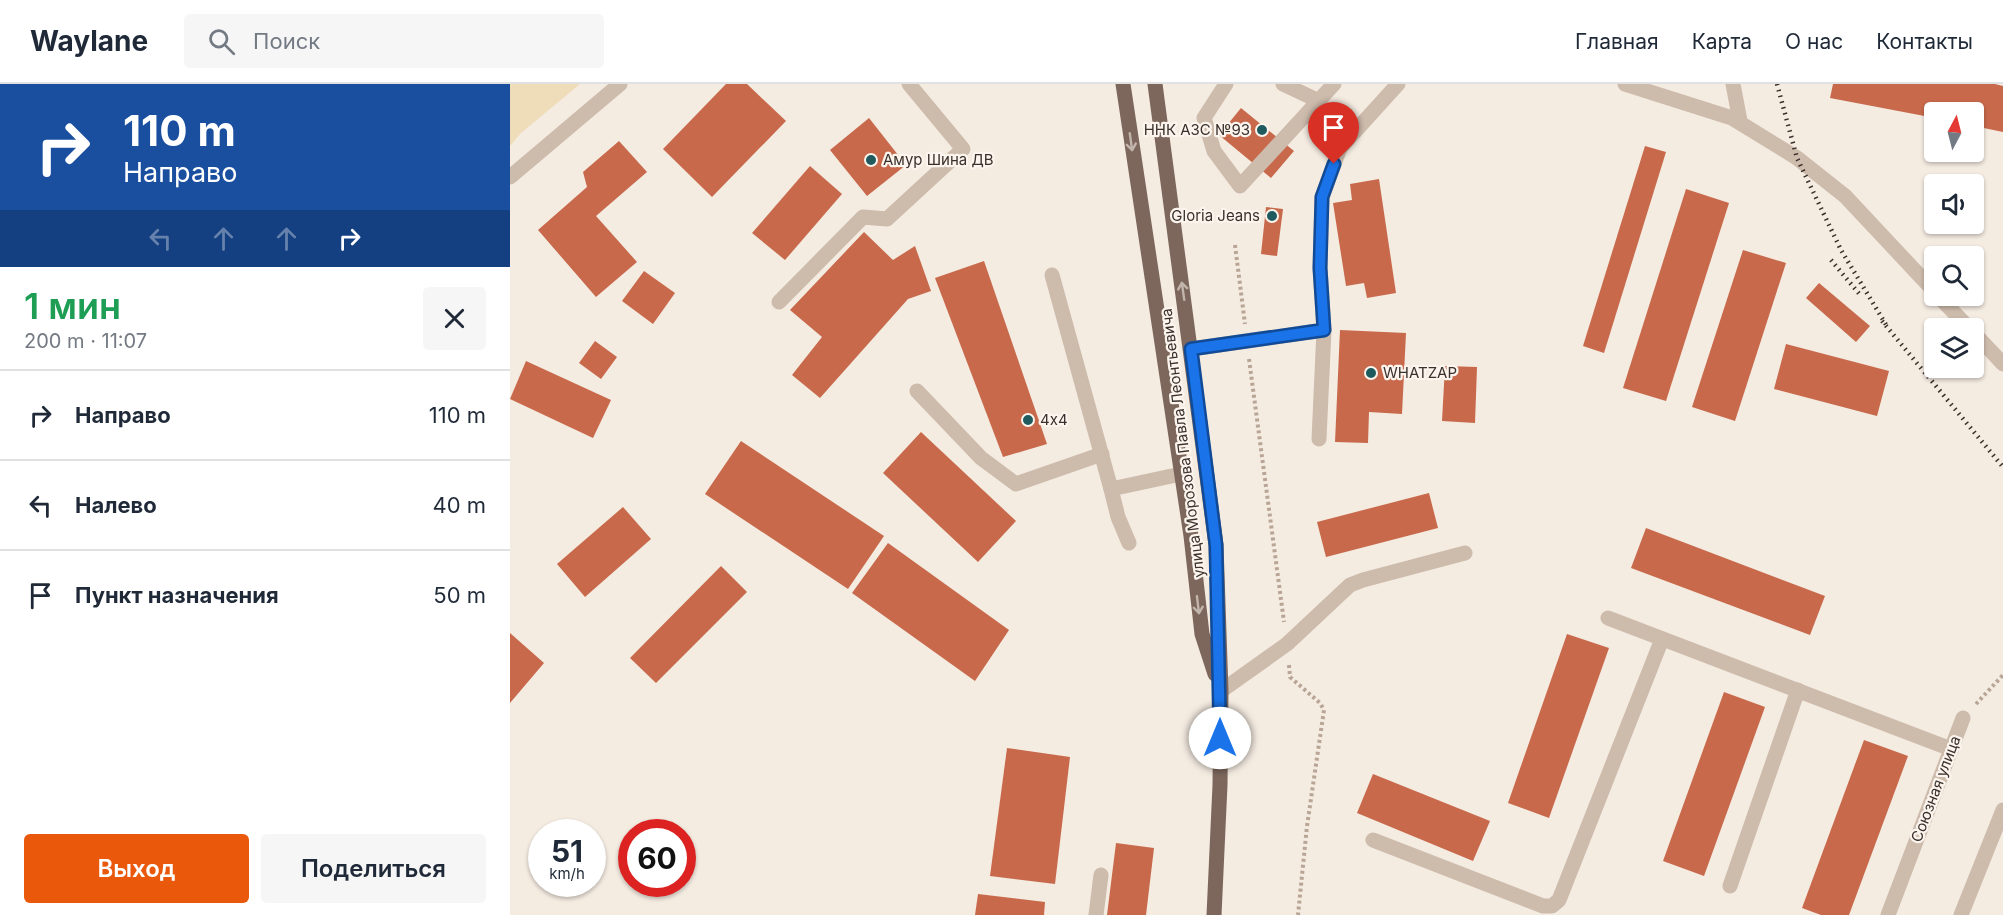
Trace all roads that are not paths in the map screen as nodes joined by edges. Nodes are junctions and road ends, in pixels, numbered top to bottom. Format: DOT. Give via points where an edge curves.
graph roads {
  1 [pos="620,84"];
  2 [pos="909,84"];
  3 [pos="1123,84"];
  4 [pos="1155,84"];
  5 [pos="1226,84"];
  6 [pos="1283,84"];
  7 [pos="1334,84"];
  8 [pos="1398,84"];
  9 [pos="1625,84"];
  10 [pos="1733,84"];
  11 [pos="1319,101"];
  12 [pos="1740,122"];
  13 [pos="510,177"];
  14 [pos="1052,275"];
  15 [pos="1924,280"];
  16 [pos="779,302"];
  17 [pos="1948,306"];
  18 [pos="1959,318"];
  19 [pos="1324,330"];
  20 [pos="1984,344"];
  21 [pos="1191,349"];
  22 [pos="2003,364"];
  23 [pos="917,391"];
  24 [pos="1319,439"];
  25 [pos="1101,454"];
  26 [pos="1181,474"];
  27 [pos="1111,489"];
  28 [pos="1129,543"];
  29 [pos="1466,553"];
  30 [pos="1608,618"];
  31 [pos="1662,639"];
  32 [pos="1798,690"];
  33 [pos="1221,691"];
  34 [pos="1963,718"];
  35 [pos="1951,749"];
  36 [pos="2003,810"];
  37 [pos="1372,840"];
  38 [pos="1101,875"];
  39 [pos="1730,886"];
  40 [pos="1096,915"];
  41 [pos="1214,915"];
  42 [pos="1888,915"];
  43 [pos="1961,915"];
  1 -- 13 [label="street"];
  2 -- 16 [label="street" via="963,149 887,219 863,217"];
  3 -- 26 [label="main road, улица Морозова Павла Леонтьевича, one-way"];
  21 -- 4 [label="main road, улица Морозова Павла Леонтьевича, one-way"];
  5 -- 11 [label="street" via="1204,118 1214,151 1240,186"];
  6 -- 11 [label="street"];
  7 -- 11 [label="street"];
  8 -- 19 [label="street" via="1340,148 1322,197 1320,268"];
  9 -- 12 [label="street"];
  10 -- 12 [label="street"];
  12 -- 15 [label="street" via="1797,158 1845,196"];
  14 -- 25 [label="street"];
  17 -- 18 [label="street"];
  19 -- 21 [label="street"];
  19 -- 24 [label="street"];
  20 -- 22 [label="street"];
  21 -- 33 [label="main road, улица Морозова Павла Леонтьевича" via="1216,545"];
  23 -- 25 [label="street" via="981,458 1016,484"];
  25 -- 27 [label="street"];
  26 -- 27 [label="street"];
  26 -- 33 [label="main road, улица Морозова Павла Леонтьевича, one-way" via="1202,634"];
  27 -- 28 [label="street"];
  29 -- 33 [label="street" via="1350,585 1287,644"];
  30 -- 31 [label="street"];
  31 -- 32 [label="street"];
  31 -- 37 [label="street" via="1559,900 1552,906 1543,906"];
  32 -- 35 [label="street"];
  32 -- 39 [label="street"];
  33 -- 41 [label="main road, улица Морозова Павла Леонтьевича"];
  34 -- 35 [label="street, Союзная улица"];
  35 -- 42 [label="street, Союзная улица"];
  36 -- 43 [label="street"];
  38 -- 40 [label="street"];
}
